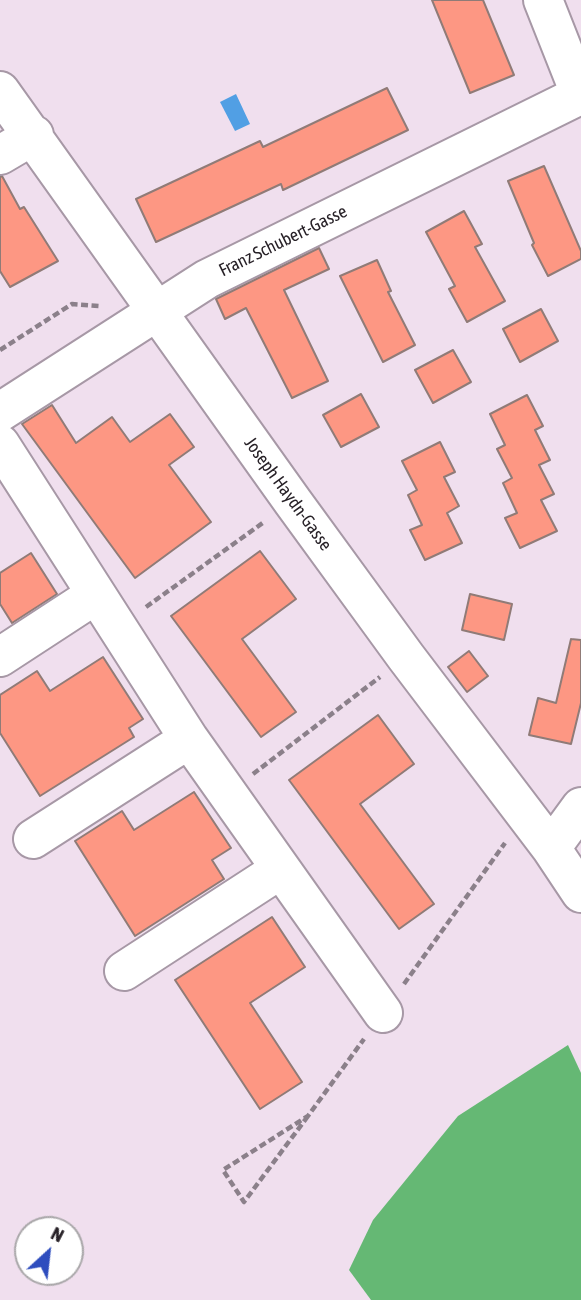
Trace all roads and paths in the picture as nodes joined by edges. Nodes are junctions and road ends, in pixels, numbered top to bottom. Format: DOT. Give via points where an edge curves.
graph roads {
  1 [pos="543,0"];
  2 [pos="0,91"];
  3 [pos="581,95"];
  4 [pos="34,135"];
  5 [pos="0,155"];
  6 [pos="157,311"];
  7 [pos="119,336"];
  8 [pos="0,350"];
  9 [pos="0,412"];
  10 [pos="0,444"];
  11 [pos="293,502"];
  12 [pos="95,594"];
  13 [pos="117,628"];
  14 [pos="0,657"];
  15 [pos="406,657"];
  16 [pos="189,739"];
  17 [pos="228,793"];
  18 [pos="581,807"];
  19 [pos="525,815"];
  20 [pos="33,839"];
  21 [pos="551,848"];
  22 [pos="281,869"];
  23 [pos="581,893"];
  24 [pos="124,971"];
  25 [pos="383,1013"];
  26 [pos="308,1116"];
  1 -- 3 [label="street"];
  2 -- 4 [label="street, Joseph Haydn-Gasse"];
  3 -- 6 [label="street, Franz Schubert-Gasse" via="207,279"];
  4 -- 5 [label="street"];
  4 -- 6 [label="street, Joseph Haydn-Gasse"];
  6 -- 7 [label="street, Franz Schubert-Gasse"];
  6 -- 11 [label="street, Joseph Haydn-Gasse"];
  7 -- 8 [label="path" via="100,306 72,304"];
  7 -- 9 [label="street, Franz Schubert-Gasse"];
  10 -- 12 [label="street"];
  11 -- 13 [label="path"];
  11 -- 15 [label="street, Joseph Haydn-Gasse"];
  12 -- 13 [label="street"];
  12 -- 14 [label="street"];
  13 -- 16 [label="street"];
  15 -- 17 [label="path"];
  15 -- 19 [label="street, Joseph Haydn-Gasse"];
  16 -- 17 [label="street"];
  16 -- 20 [label="street"];
  17 -- 22 [label="street"];
  18 -- 21 [label="street"];
  19 -- 21 [label="street, Joseph Haydn-Gasse"];
  19 -- 25 [label="path"];
  21 -- 23 [label="street, Joseph Haydn-Gasse"];
  22 -- 24 [label="street"];
  22 -- 25 [label="street"];
  25 -- 26 [label="path"];
  26 -- 26 [label="path" via="276,1159 244,1202 223,1170"];
}
